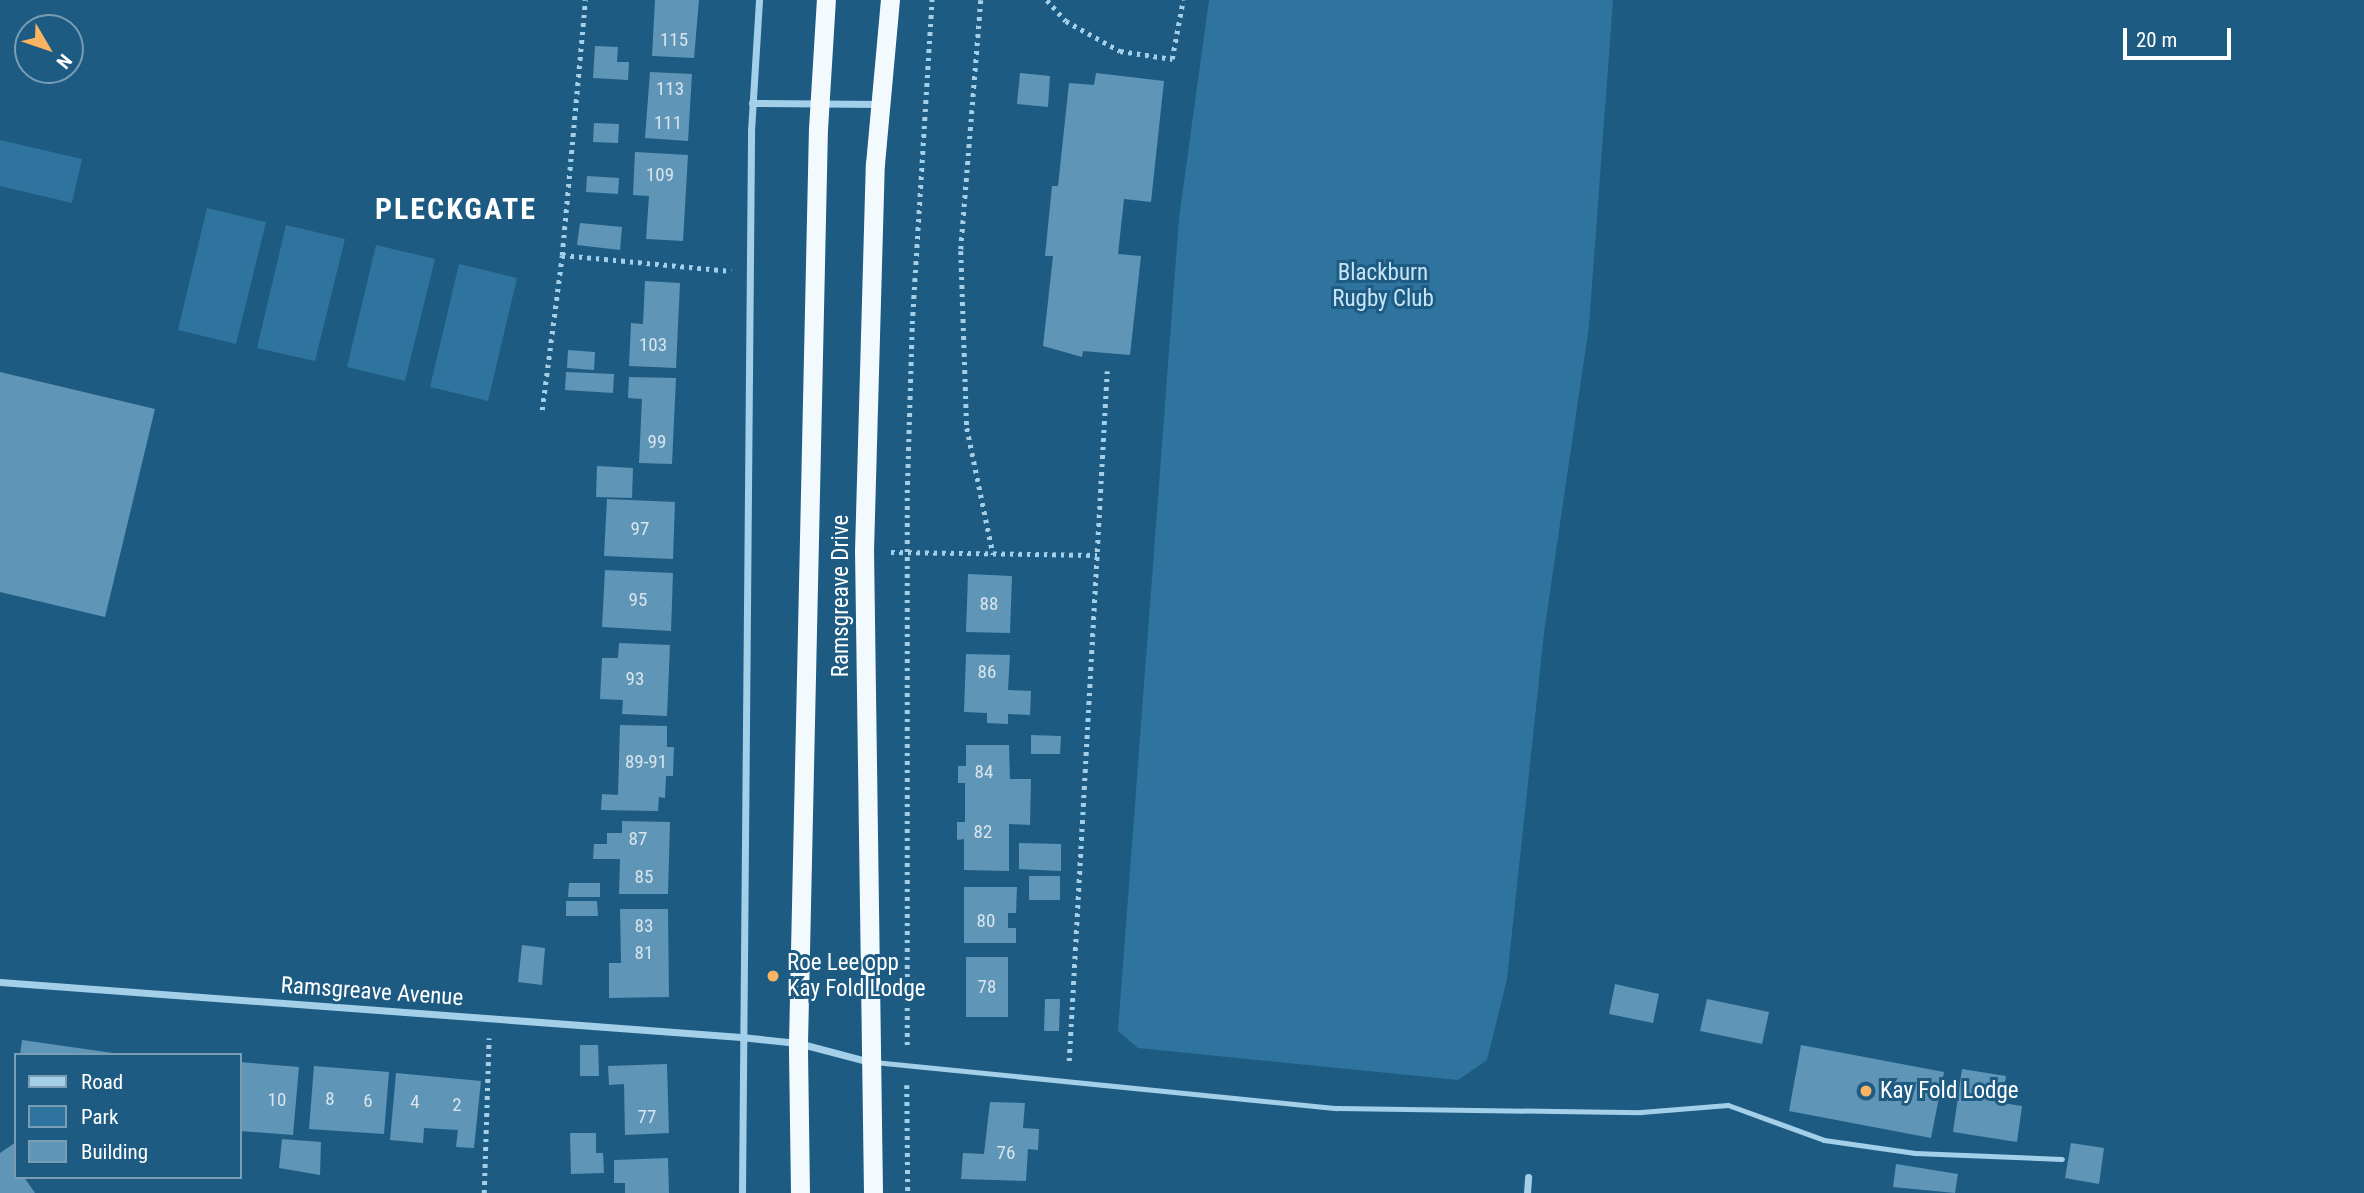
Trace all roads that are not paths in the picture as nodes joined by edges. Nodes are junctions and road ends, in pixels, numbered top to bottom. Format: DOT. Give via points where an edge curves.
graph roads {
  1 [pos="759,0"];
  2 [pos="826,0"];
  3 [pos="890,0"];
  4 [pos="752,103"];
  5 [pos="880,104"];
  6 [pos="819,105"];
  7 [pos="0,982"];
  8 [pos="741,1037"];
  9 [pos="798,1043"];
  10 [pos="871,1062"];
  11 [pos="2062,1159"];
  12 [pos="1528,1177"];
  13 [pos="742,1193"];
  14 [pos="800,1193"];
  15 [pos="873,1193"];
  16 [pos="1527,1193"];
  1 -- 4 [label="street"];
  2 -- 6 [label="highway, Ramsgreave Drive"];
  3 -- 5 [label="highway, Ramsgreave Drive"];
  4 -- 6 [label="street"];
  4 -- 8 [label="street"];
  5 -- 6 [label="street"];
  5 -- 10 [label="highway, Ramsgreave Drive" via="864,551"];
  6 -- 9 [label="highway, Ramsgreave Drive"];
  7 -- 8 [label="street, Ramsgreave Avenue"];
  8 -- 9 [label="street, Ramsgreave Avenue"];
  8 -- 13 [label="street"];
  9 -- 10 [label="street, Ramsgreave Avenue"];
  9 -- 14 [label="highway, Ramsgreave Drive"];
  10 -- 11 [label="lane" via="1337,1108 1641,1112 1728,1105 1824,1140 1915,1153"];
  10 -- 15 [label="highway, Ramsgreave Drive"];
  12 -- 16 [label="street"];
}
